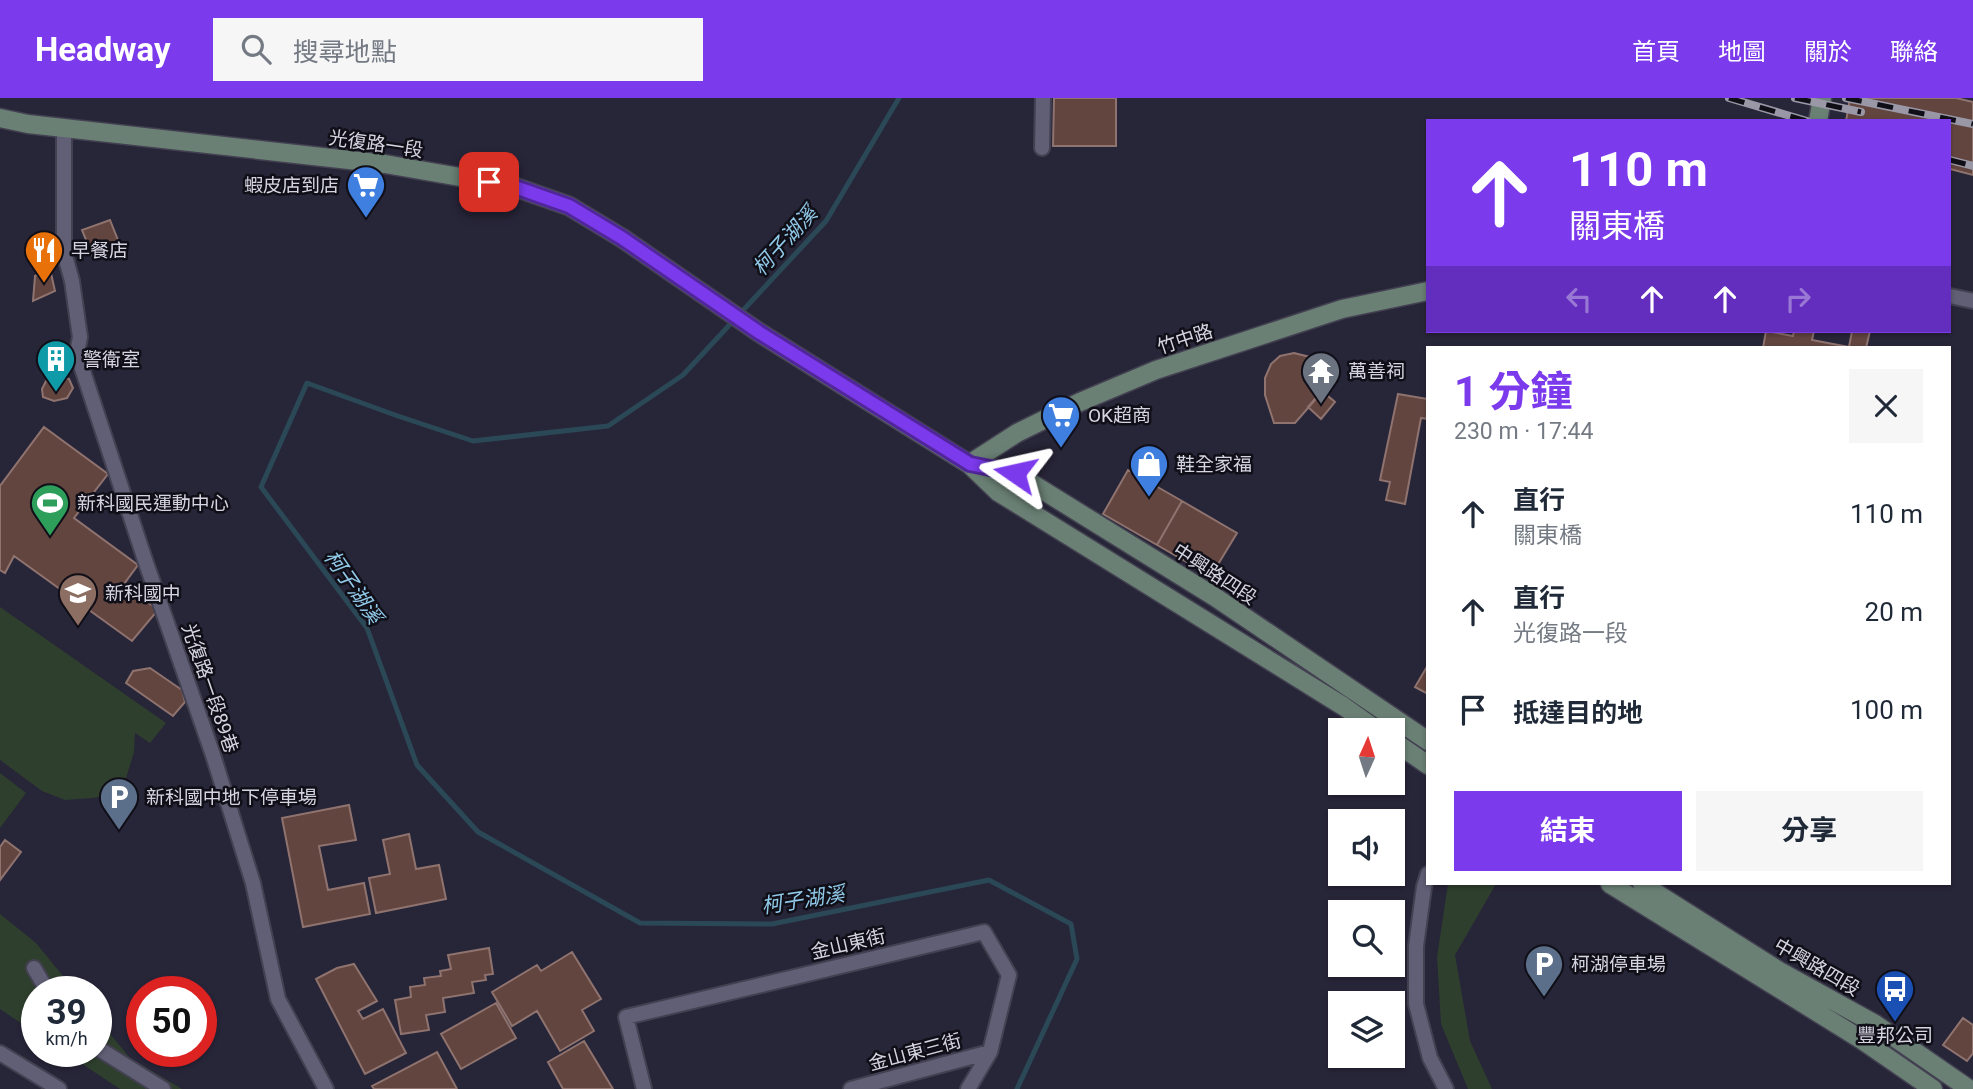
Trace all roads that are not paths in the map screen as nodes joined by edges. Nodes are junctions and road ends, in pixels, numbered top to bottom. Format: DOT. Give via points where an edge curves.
graph roads {
  1 [pos="1043,98"];
  2 [pos="1822,98"];
  3 [pos="0,118"];
  4 [pos="1818,119"];
  5 [pos="64,128"];
  6 [pos="1042,148"];
  7 [pos="1426,291"];
  8 [pos="1951,296"];
  9 [pos="1973,301"];
  10 [pos="760,333"];
  11 [pos="970,464"];
  12 [pos="1360,718"];
  13 [pos="1426,740"];
  14 [pos="1405,749"];
  15 [pos="1426,764"];
  16 [pos="1426,880"];
  17 [pos="1612,885"];
  18 [pos="1644,885"];
  19 [pos="34,968"];
  20 [pos="39,976"];
  21 [pos="990,1052"];
  22 [pos="0,1053"];
  23 [pos="112,1057"];
  24 [pos="40,1084"];
  25 [pos="59,1089"];
  26 [pos="163,1089"];
  27 [pos="326,1089"];
  28 [pos="644,1089"];
  29 [pos="851,1089"];
  30 [pos="968,1089"];
  31 [pos="1446,1089"];
  32 [pos="1933,1089"];
  33 [pos="1969,1089"];
  1 -- 6 [label="street"];
  2 -- 4 [label="main road"];
  3 -- 5 [label="main road, 光復路一段"];
  5 -- 10 [label="main road, 光復路一段" via="385,164 512,186 569,206"];
  5 -- 27 [label="street, 光復路一段89巷" via="64,252 80,337 77,353 253,883 278,999"];
  7 -- 11 [label="main road, 竹中路" via="1342,309 1156,370 1017,433"];
  8 -- 9 [label="street"];
  10 -- 11 [label="main road, 中興路四段"];
  11 -- 12 [label="main road, 中興路四段" via="998,492"];
  11 -- 13 [label="main road, 中興路四段" via="1015,473 1214,597"];
  14 -- 15 [label="main road"];
  16 -- 31 [label="street" via="1416,946 1416,1004 1430,1058"];
  17 -- 32 [label="main road, 中興路四段"];
  18 -- 33 [label="main road, 中興路四段" via="1781,972 1875,1024"];
  19 -- 20 [label="street"];
  21 -- 28 [label="street, 金山東街" via="1009,975 984,932 626,1017"];
  21 -- 29 [label="street, 金山東三街"];
  21 -- 30 [label="street, 金山東街"];
  22 -- 24 [label="street"];
  23 -- 26 [label="street"];
  24 -- 25 [label="street"];
}
